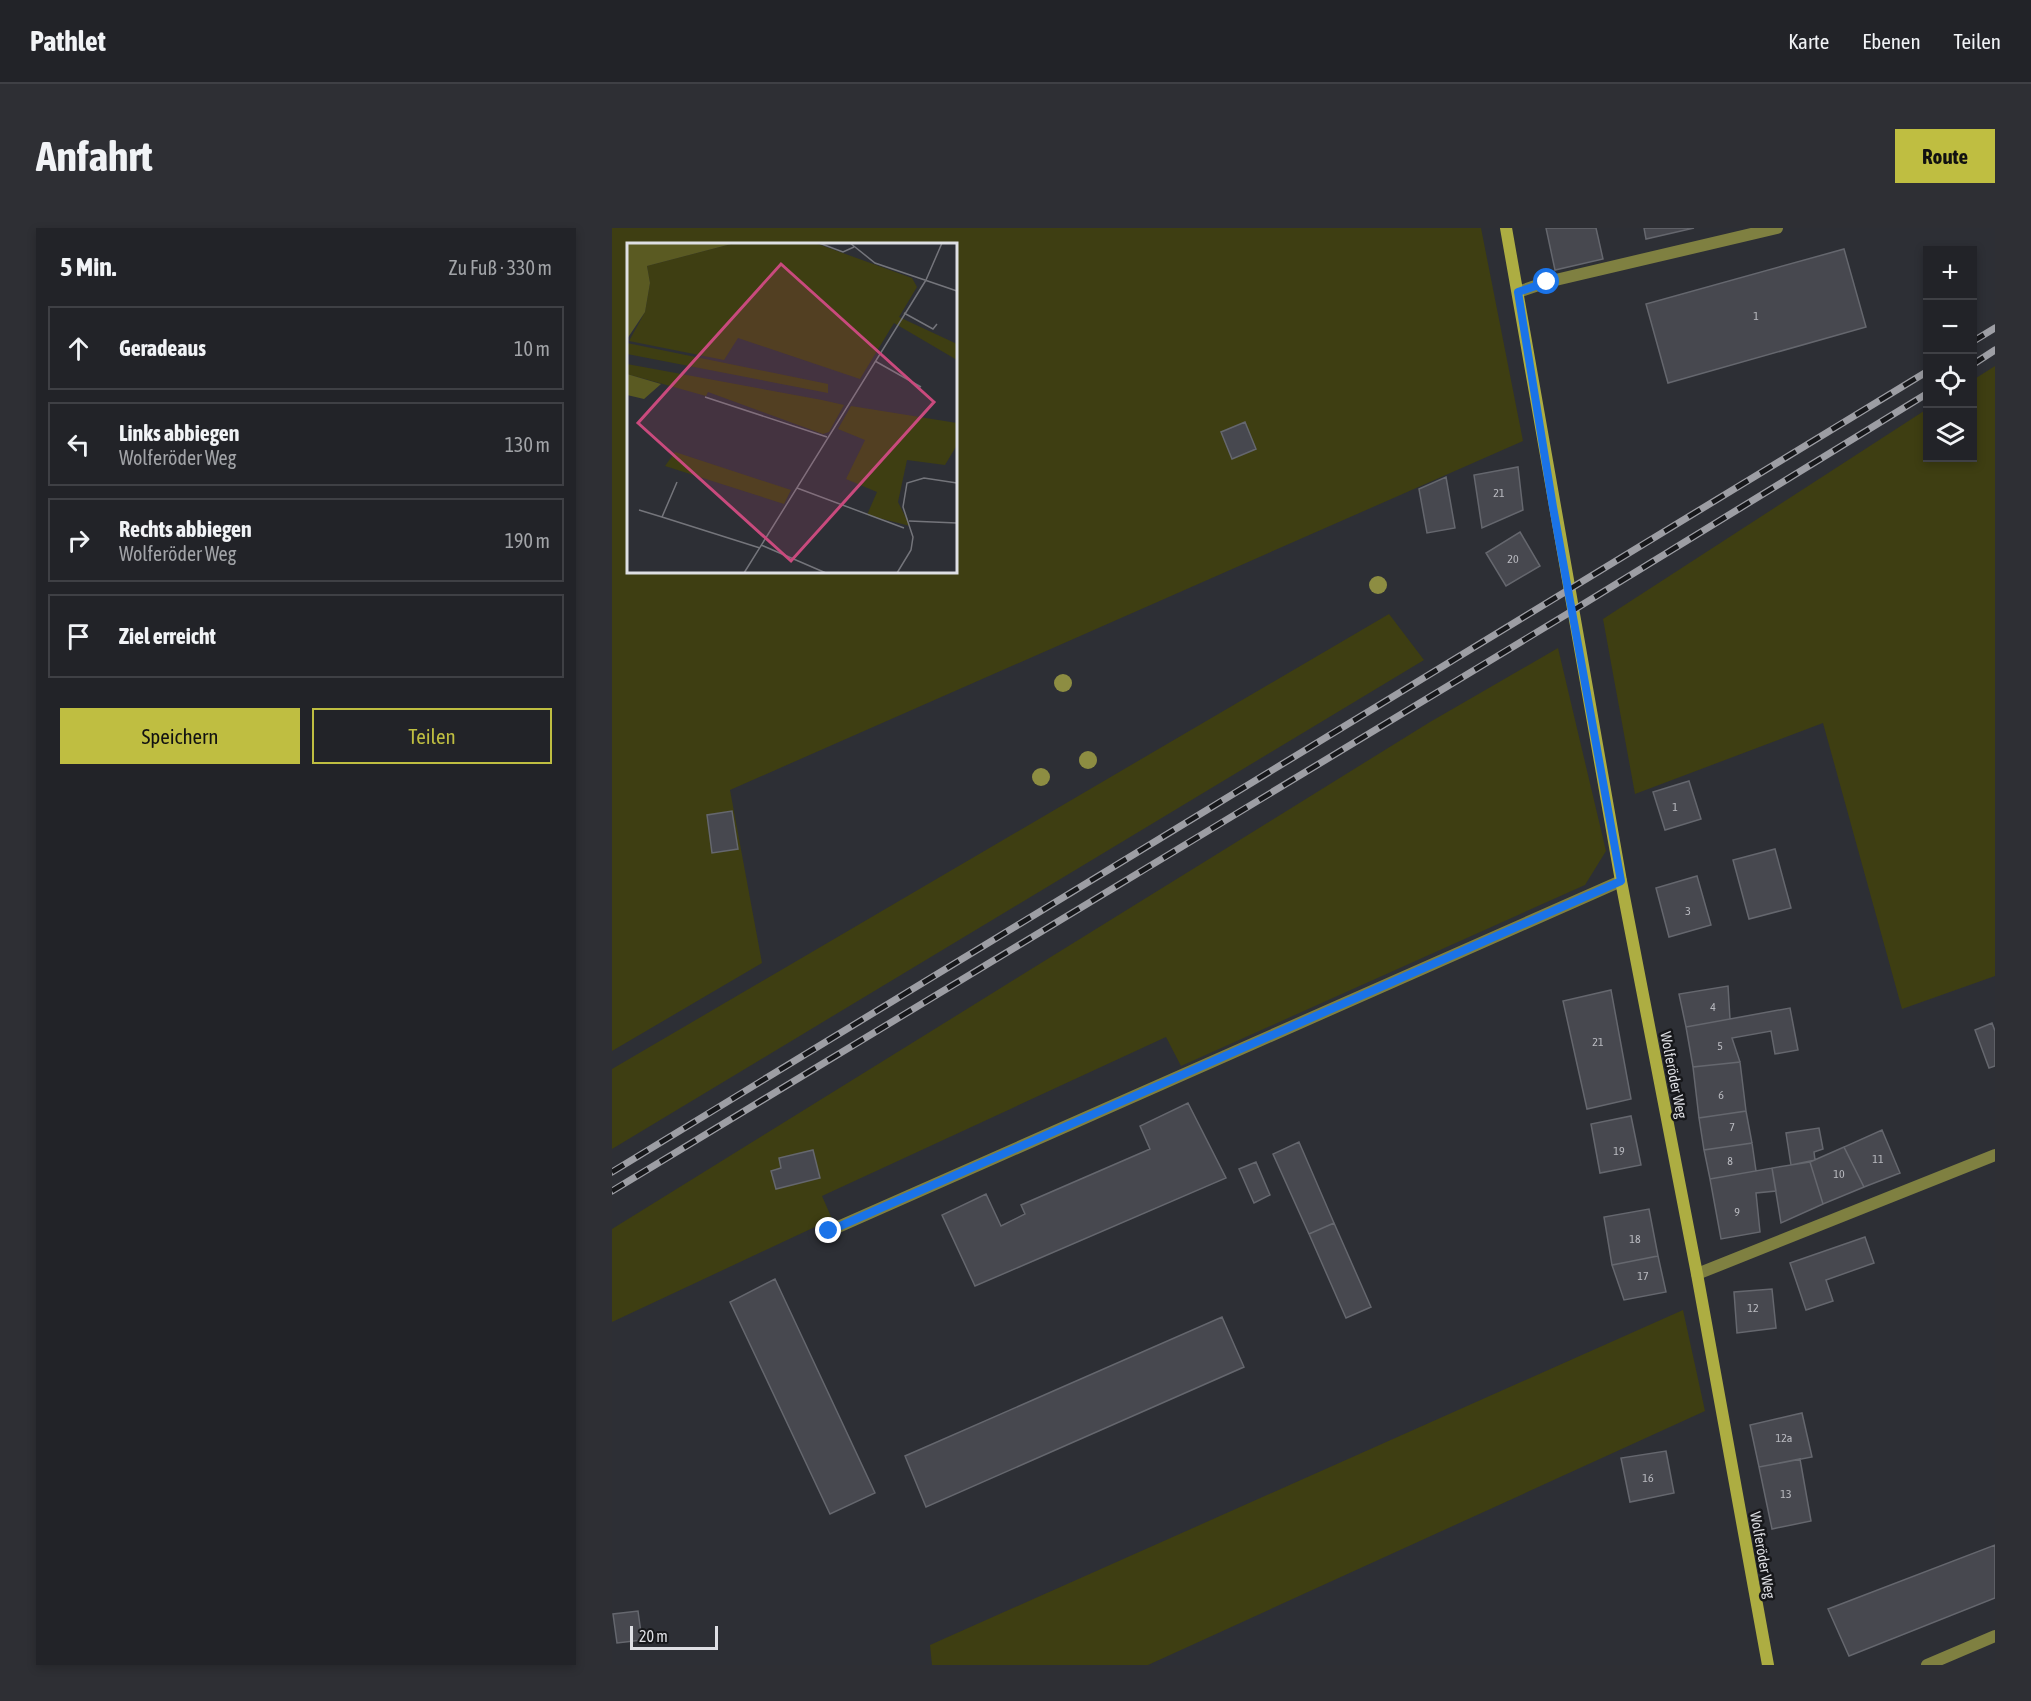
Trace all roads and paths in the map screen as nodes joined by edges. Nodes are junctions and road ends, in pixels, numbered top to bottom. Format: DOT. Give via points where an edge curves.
graph roads {
  1 [pos="1506,228"];
  2 [pos="1777,228"];
  3 [pos="1518,292"];
  4 [pos="1621,881"];
  5 [pos="1995,1155"];
  6 [pos="829,1231"];
  7 [pos="1697,1274"];
  8 [pos="1995,1636"];
  9 [pos="1768,1665"];
  10 [pos="1927,1665"];
  1 -- 3 [label="main road, Wolferöder Weg"];
  2 -- 3 [label="street"];
  3 -- 4 [label="main road, Wolferöder Weg"];
  4 -- 6 [label="street"];
  4 -- 7 [label="main road, Wolferöder Weg"];
  5 -- 7 [label="street"];
  7 -- 9 [label="main road, Wolferöder Weg"];
  8 -- 10 [label="street"];
}
